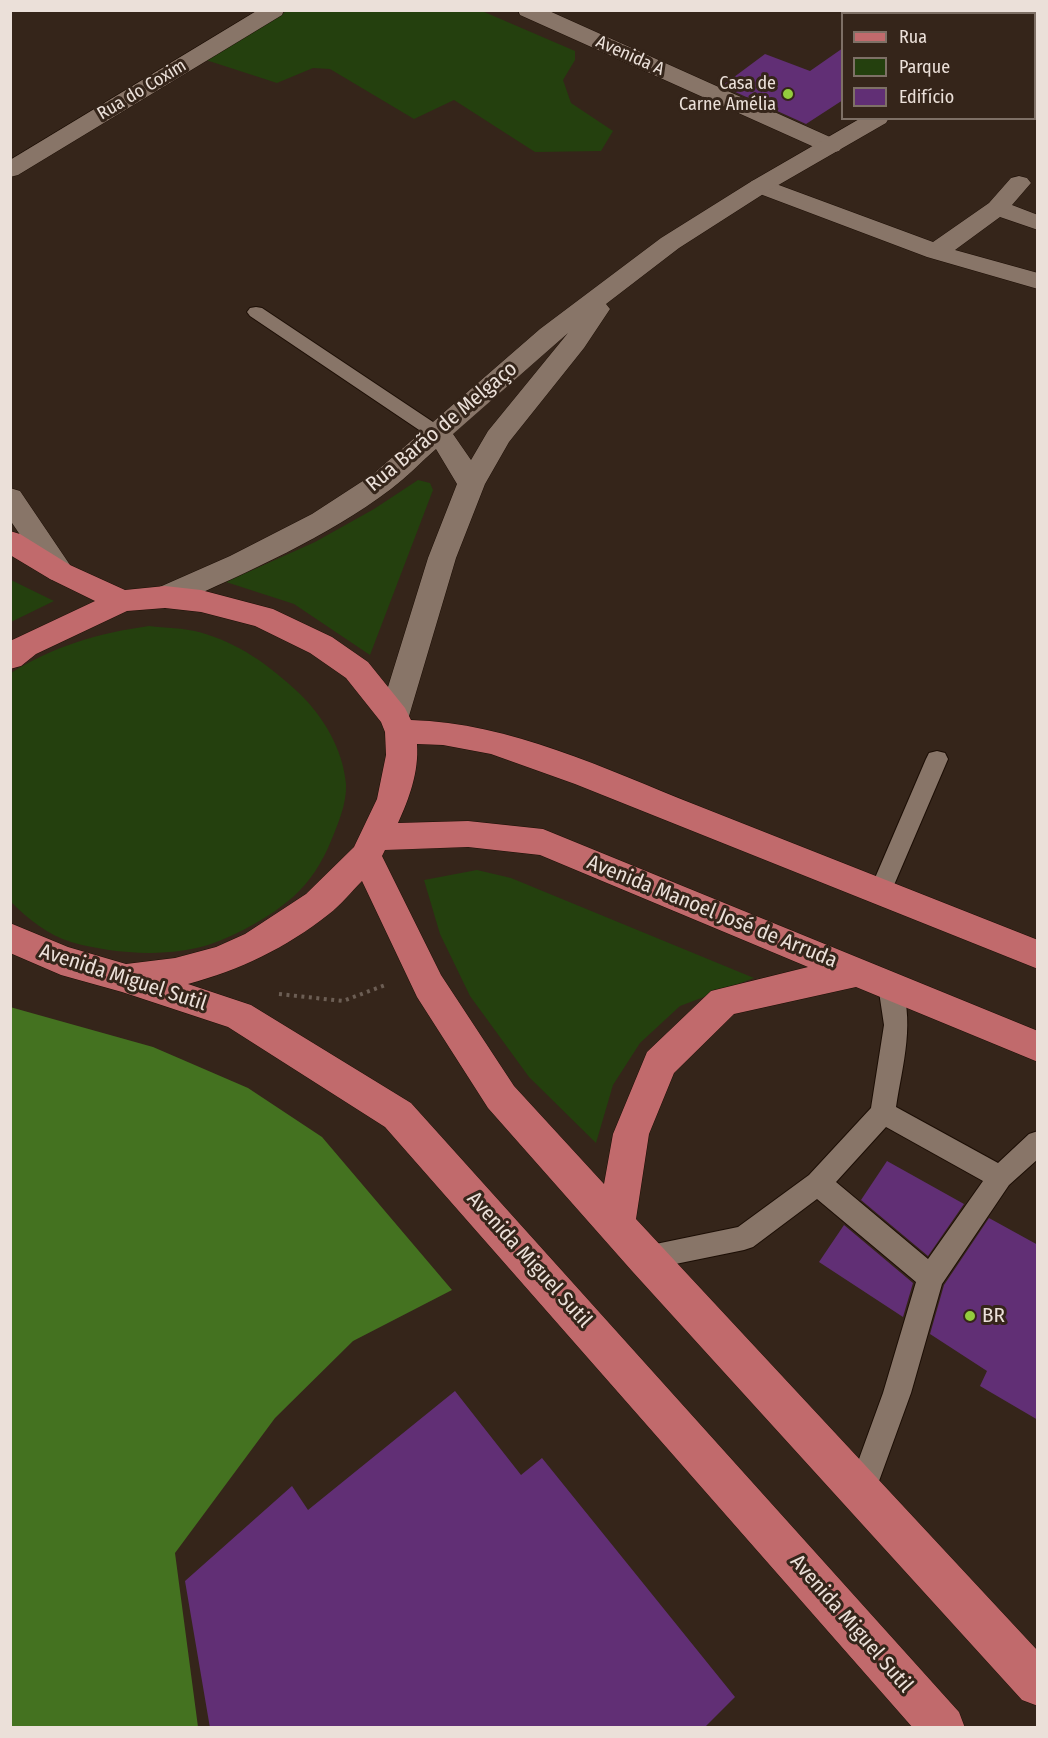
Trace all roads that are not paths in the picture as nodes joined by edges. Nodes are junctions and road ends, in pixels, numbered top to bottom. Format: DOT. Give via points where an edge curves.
graph roads {
  1 [pos="274,10"];
  2 [pos="528,10"];
  3 [pos="875,120"];
  4 [pos="831,146"];
  5 [pos="10,170"];
  6 [pos="1019,183"];
  7 [pos="760,186"];
  8 [pos="997,208"];
  9 [pos="1038,223"];
  10 [pos="936,252"];
  11 [pos="1038,257"];
  12 [pos="1038,281"];
  13 [pos="611,288"];
  14 [pos="256,312"];
  15 [pos="438,434"];
  16 [pos="471,484"];
  17 [pos="10,498"];
  18 [pos="10,541"];
  19 [pos="60,572"];
  20 [pos="165,597"];
  21 [pos="122,601"];
  22 [pos="10,658"];
  23 [pos="398,724"];
  24 [pos="937,759"];
  25 [pos="370,846"];
  26 [pos="880,892"];
  27 [pos="10,937"];
  28 [pos="1038,955"];
  29 [pos="122,977"];
  30 [pos="874,978"];
  31 [pos="1038,1047"];
  32 [pos="884,1113"];
  33 [pos="1038,1142"];
  34 [pos="1000,1177"];
  35 [pos="818,1183"];
  36 [pos="616,1225"];
  37 [pos="646,1258"];
  38 [pos="930,1278"];
  39 [pos="861,1492"];
  40 [pos="1038,1684"];
  41 [pos="943,1728"];
  1 -- 5 [label="street, Rua do Coxim"];
  2 -- 4 [label="street, Avenida A"];
  3 -- 4 [label="street, Rua Barão de Melgaço"];
  4 -- 7 [label="street, Rua Barão de Melgaço"];
  6 -- 8 [label="street"];
  7 -- 10 [label="street"];
  7 -- 13 [label="street, Rua Barão de Melgaço" via="670,243"];
  8 -- 9 [label="street"];
  8 -- 10 [label="street"];
  10 -- 11 [label="street"];
  10 -- 12 [label="street"];
  13 -- 15 [label="street, Rua Barão de Melgaço" via="549,335"];
  13 -- 16 [label="street, Rua Barão de Melgaço" via="575,342 498,436"];
  14 -- 15 [label="lane"];
  15 -- 16 [label="street" via="453,451"];
  15 -- 20 [label="street, Rua Barão de Melgaço" via="382,482 322,521"];
  16 -- 23 [label="street, Rua Barão de Melgaço" via="442,558"];
  17 -- 19 [label="street"];
  18 -- 19 [label="main road"];
  19 -- 21 [label="main road"];
  20 -- 21 [label="main road"];
  20 -- 23 [label="main road" via="263,616 321,645 357,670"];
  21 -- 22 [label="main road" via="25,646"];
  23 -- 25 [label="main road" via="402,755 393,799"];
  23 -- 26 [label="main road" via="493,742 586,774"];
  24 -- 26 [label="lane"];
  25 -- 29 [label="main road" via="318,904 257,944 223,960 175,973"];
  25 -- 30 [label="main road, Avenida Manoel José de Arruda" via="468,834 543,842"];
  25 -- 36 [label="main road" via="429,986 501,1097"];
  26 -- 28 [label="main road"];
  27 -- 29 [label="main road, Avenida Miguel Sutil" via="61,960"];
  29 -- 41 [label="main road, Avenida Miguel Sutil" via="239,1016 398,1115"];
  30 -- 31 [label="main road, Avenida Manoel José de Arruda"];
  30 -- 32 [label="lane" via="896,1025"];
  30 -- 36 [label="main road" via="791,985 723,1002 660,1063 631,1134"];
  32 -- 34 [label="lane"];
  32 -- 35 [label="lane"];
  33 -- 34 [label="lane"];
  34 -- 38 [label="lane"];
  35 -- 37 [label="lane" via="744,1238"];
  35 -- 38 [label="lane"];
  36 -- 37 [label="main road"];
  37 -- 39 [label="main road"];
  38 -- 39 [label="lane" via="897,1393"];
  39 -- 40 [label="main road"];
}
